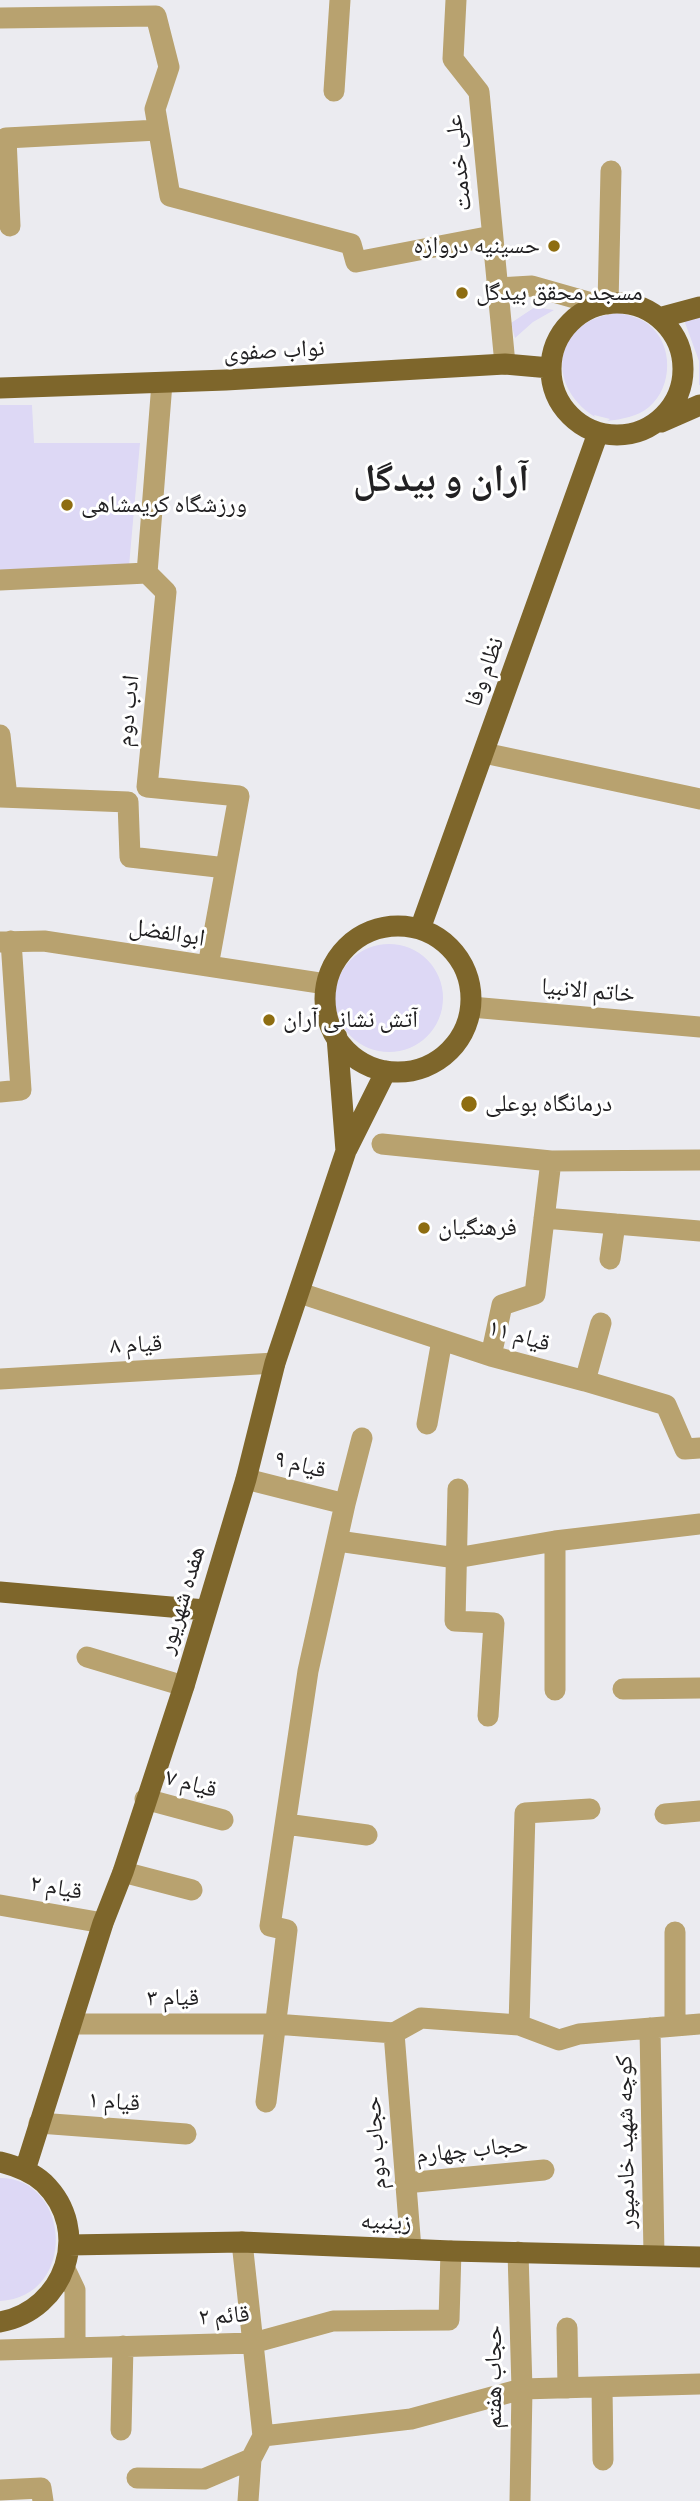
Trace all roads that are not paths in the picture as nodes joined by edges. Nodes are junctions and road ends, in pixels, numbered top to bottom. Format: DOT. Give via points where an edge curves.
graph roads {
  1 [pos="340,0"];
  2 [pos="456,0"];
  3 [pos="150,8"];
  4 [pos="52,9"];
  5 [pos="0,18"];
  6 [pos="334,91"];
  7 [pos="159,130"];
  8 [pos="611,171"];
  9 [pos="10,226"];
  10 [pos="492,236"];
  11 [pos="498,288"];
  12 [pos="603,305"];
  13 [pos="700,307"];
  14 [pos="659,318"];
  15 [pos="505,364"];
  16 [pos="551,368"];
  17 [pos="162,383"];
  18 [pos="0,388"];
  19 [pos="700,405"];
  20 [pos="652,426"];
  21 [pos="598,433"];
  22 [pos="147,573"];
  23 [pos="0,580"];
  24 [pos="0,735"];
  25 [pos="484,752"];
  26 [pos="147,788"];
  27 [pos="4,797"];
  28 [pos="700,799"];
  29 [pos="128,802"];
  30 [pos="226,868"];
  31 [pos="420,929"];
  32 [pos="6,942"];
  33 [pos="208,966"];
  34 [pos="326,984"];
  35 [pos="471,1007"];
  36 [pos="700,1027"];
  37 [pos="337,1037"];
  38 [pos="386,1071"];
  39 [pos="0,1092"];
  40 [pos="382,1144"];
  41 [pos="346,1151"];
  42 [pos="700,1160"];
  43 [pos="551,1161"];
  44 [pos="544,1218"];
  45 [pos="615,1224"];
  46 [pos="700,1231"];
  47 [pos="610,1259"];
  48 [pos="300,1293"];
  49 [pos="601,1323"];
  50 [pos="442,1340"];
  51 [pos="491,1356"];
  52 [pos="275,1363"];
  53 [pos="0,1379"];
  54 [pos="585,1381"];
  55 [pos="427,1424"];
  56 [pos="362,1438"];
  57 [pos="700,1448"];
  58 [pos="246,1479"];
  59 [pos="458,1489"];
  60 [pos="345,1504"];
  61 [pos="700,1524"];
  62 [pos="338,1541"];
  63 [pos="555,1541"];
  64 [pos="456,1558"];
  65 [pos="0,1592"];
  66 [pos="205,1610"];
  67 [pos="87,1657"];
  68 [pos="184,1686"];
  69 [pos="700,1688"];
  70 [pos="623,1689"];
  71 [pos="555,1690"];
  72 [pos="488,1716"];
  73 [pos="145,1799"];
  74 [pos="590,1809"];
  75 [pos="700,1811"];
  76 [pos="665,1814"];
  77 [pos="223,1820"];
  78 [pos="286,1824"];
  79 [pos="367,1835"];
  80 [pos="123,1872"];
  81 [pos="192,1890"];
  82 [pos="0,1905"];
  83 [pos="103,1923"];
  84 [pos="675,1932"];
  85 [pos="71,2024"];
  86 [pos="275,2024"];
  87 [pos="700,2024"];
  88 [pos="519,2025"];
  89 [pos="675,2026"];
  90 [pos="650,2028"];
  91 [pos="394,2033"];
  92 [pos="267,2102"];
  93 [pos="39,2123"];
  94 [pos="186,2134"];
  95 [pos="0,2162"];
  96 [pos="25,2170"];
  97 [pos="544,2170"];
  98 [pos="405,2183"];
  99 [pos="242,2242"];
  100 [pos="69,2245"];
  101 [pos="411,2249"];
  102 [pos="451,2251"];
  103 [pos="518,2252"];
  104 [pos="654,2255"];
  105 [pos="700,2257"];
  106 [pos="65,2269"];
  107 [pos="1,2323"];
  108 [pos="568,2328"];
  109 [pos="253,2343"];
  110 [pos="123,2346"];
  111 [pos="75,2347"];
  112 [pos="0,2350"];
  113 [pos="700,2384"];
  114 [pos="602,2387"];
  115 [pos="568,2388"];
  116 [pos="522,2389"];
  117 [pos="121,2430"];
  118 [pos="263,2436"];
  119 [pos="251,2459"];
  120 [pos="603,2460"];
  121 [pos="136,2478"];
  122 [pos="0,2490"];
  123 [pos="43,2501"];
  124 [pos="248,2501"];
  125 [pos="520,2501"];
  1 -- 6 [label="street"];
  2 -- 10 [label="street, علی خدمت" via="453,60 479,92"];
  3 -- 4 [label="street"];
  3 -- 7 [label="street" via="169,67 155,109"];
  4 -- 5 [label="street"];
  7 -- 9 [label="street" via="6,138"];
  7 -- 10 [label="street" via="170,196 351,244 356,262"];
  8 -- 12 [label="street"];
  10 -- 11 [label="street, علی خدمت"];
  11 -- 12 [label="street" via="532,286"];
  11 -- 15 [label="street, علی خدمت"];
  12 -- 14 [label="main road" via="640,307"];
  12 -- 16 [label="main road" via="570,322 553,351"];
  13 -- 14 [label="main road"];
  14 -- 20 [label="main road" via="673,333 683,374 679,394"];
  15 -- 16 [label="main road, نواب صفوی"];
  15 -- 17 [label="main road, نواب صفوی"];
  16 -- 21 [label="main road" via="554,390 564,409 579,424"];
  17 -- 18 [label="main road, نواب صفوی"];
  17 -- 22 [label="street"];
  19 -- 20 [label="main road"];
  20 -- 21 [label="main road" via="617,436"];
  21 -- 25 [label="main road, نظام وفا"];
  22 -- 23 [label="street"];
  22 -- 26 [label="street, ادب دوم" via="166,592"];
  24 -- 27 [label="street"];
  25 -- 28 [label="street"];
  25 -- 31 [label="main road, نظام وفا"];
  26 -- 29 [label="street"];
  26 -- 30 [label="street" via="239,796"];
  27 -- 29 [label="street"];
  29 -- 30 [label="street" via="130,857"];
  30 -- 33 [label="street"];
  31 -- 34 [label="main road" via="396,925 372,930 351,942 335,961"];
  31 -- 35 [label="main road" via="442,940 460,959 469,982"];
  32 -- 33 [label="street, ابوالفضل" via="44,941"];
  32 -- 39 [label="street" via="21,1090"];
  33 -- 34 [label="street, ابوالفضل"];
  34 -- 37 [label="main road" via="325,1007"];
  35 -- 36 [label="street, خاتم الانبیا"];
  35 -- 38 [label="main road" via="451,1050 410,1072"];
  37 -- 38 [label="main road" via="364,1064"];
  37 -- 41 [label="main road, هفده شهریور"];
  38 -- 41 [label="main road"];
  40 -- 43 [label="street"];
  41 -- 48 [label="main road, هفده شهریور"];
  42 -- 43 [label="street"];
  43 -- 44 [label="street"];
  44 -- 45 [label="street"];
  44 -- 51 [label="street" via="535,1294 502,1305"];
  45 -- 46 [label="street"];
  45 -- 47 [label="street"];
  48 -- 50 [label="street, قیام ۱۱"];
  48 -- 52 [label="main road, هفده شهریور"];
  49 -- 54 [label="street"];
  50 -- 51 [label="street, قیام ۱۱"];
  50 -- 55 [label="street"];
  51 -- 54 [label="street, قیام ۱۱"];
  52 -- 53 [label="street, قیام ۸"];
  52 -- 58 [label="main road, هفده شهریور"];
  54 -- 57 [label="street, قیام ۱۱" via="666,1405 685,1449"];
  56 -- 60 [label="street"];
  58 -- 60 [label="street, قیام ۹"];
  58 -- 66 [label="main road, هفده شهریور"];
  59 -- 64 [label="street"];
  60 -- 62 [label="street, قیام ۹"];
  61 -- 63 [label="street"];
  62 -- 64 [label="street"];
  62 -- 78 [label="street, قیام ۹" via="308,1671"];
  63 -- 64 [label="street"];
  63 -- 71 [label="street"];
  64 -- 72 [label="street" via="455,1621 494,1623"];
  65 -- 66 [label="main road"];
  66 -- 68 [label="main road, هفده شهریور"];
  67 -- 68 [label="street"];
  68 -- 73 [label="main road, هفده شهریور"];
  69 -- 70 [label="street"];
  73 -- 77 [label="street, قیام ۷"];
  73 -- 80 [label="main road, هفده شهریور"];
  74 -- 88 [label="street" via="525,1813"];
  75 -- 76 [label="street"];
  78 -- 79 [label="street"];
  78 -- 86 [label="street, قیام ۹" via="270,1926 287,1930"];
  80 -- 81 [label="street"];
  80 -- 83 [label="main road, هفده شهریور"];
  82 -- 83 [label="street, قیام ۲"];
  83 -- 85 [label="main road, هفده شهریور"];
  84 -- 89 [label="street"];
  85 -- 86 [label="street, قیام ۳"];
  85 -- 93 [label="main road, هفده شهریور"];
  86 -- 91 [label="street, قیام ۳"];
  86 -- 92 [label="street"];
  87 -- 89 [label="street"];
  88 -- 90 [label="street" via="559,2040"];
  88 -- 91 [label="street" via="421,2018"];
  89 -- 90 [label="street"];
  90 -- 104 [label="street, کوچه شهید خادمپور"];
  91 -- 98 [label="street, حجاب دوم"];
  93 -- 94 [label="street, قیام ۱"];
  93 -- 96 [label="main road, هفده شهریور"];
  95 -- 96 [label="main road"];
  96 -- 100 [label="main road" via="44,2183 58,2201"];
  97 -- 98 [label="street, حجاب چهارم"];
  98 -- 101 [label="street, حجاب دوم"];
  99 -- 100 [label="main road, زینبیه"];
  99 -- 101 [label="main road, زینبیه"];
  99 -- 109 [label="street"];
  100 -- 106 [label="main road"];
  101 -- 102 [label="main road, زینبیه"];
  102 -- 103 [label="main road, زینبیه"];
  102 -- 109 [label="street, قائم ۲" via="450,2320 333,2321"];
  103 -- 104 [label="main road, زینبیه"];
  103 -- 116 [label="street, حجاب هفتم"];
  104 -- 105 [label="main road, زینبیه"];
  106 -- 107 [label="main road" via="36,2308"];
  106 -- 111 [label="street" via="75,2290"];
  108 -- 115 [label="street"];
  109 -- 110 [label="street, قائم ۲"];
  109 -- 118 [label="street"];
  110 -- 111 [label="street, قائم ۲"];
  110 -- 117 [label="street"];
  111 -- 112 [label="street, قائم ۲"];
  113 -- 114 [label="street"];
  114 -- 115 [label="street"];
  114 -- 120 [label="street"];
  115 -- 116 [label="street"];
  116 -- 118 [label="street" via="411,2419"];
  116 -- 125 [label="street, حجاب هفتم"];
  118 -- 119 [label="street"];
  119 -- 121 [label="street" via="204,2479"];
  119 -- 124 [label="street"];
  122 -- 123 [label="street" via="41,2488"];
}
